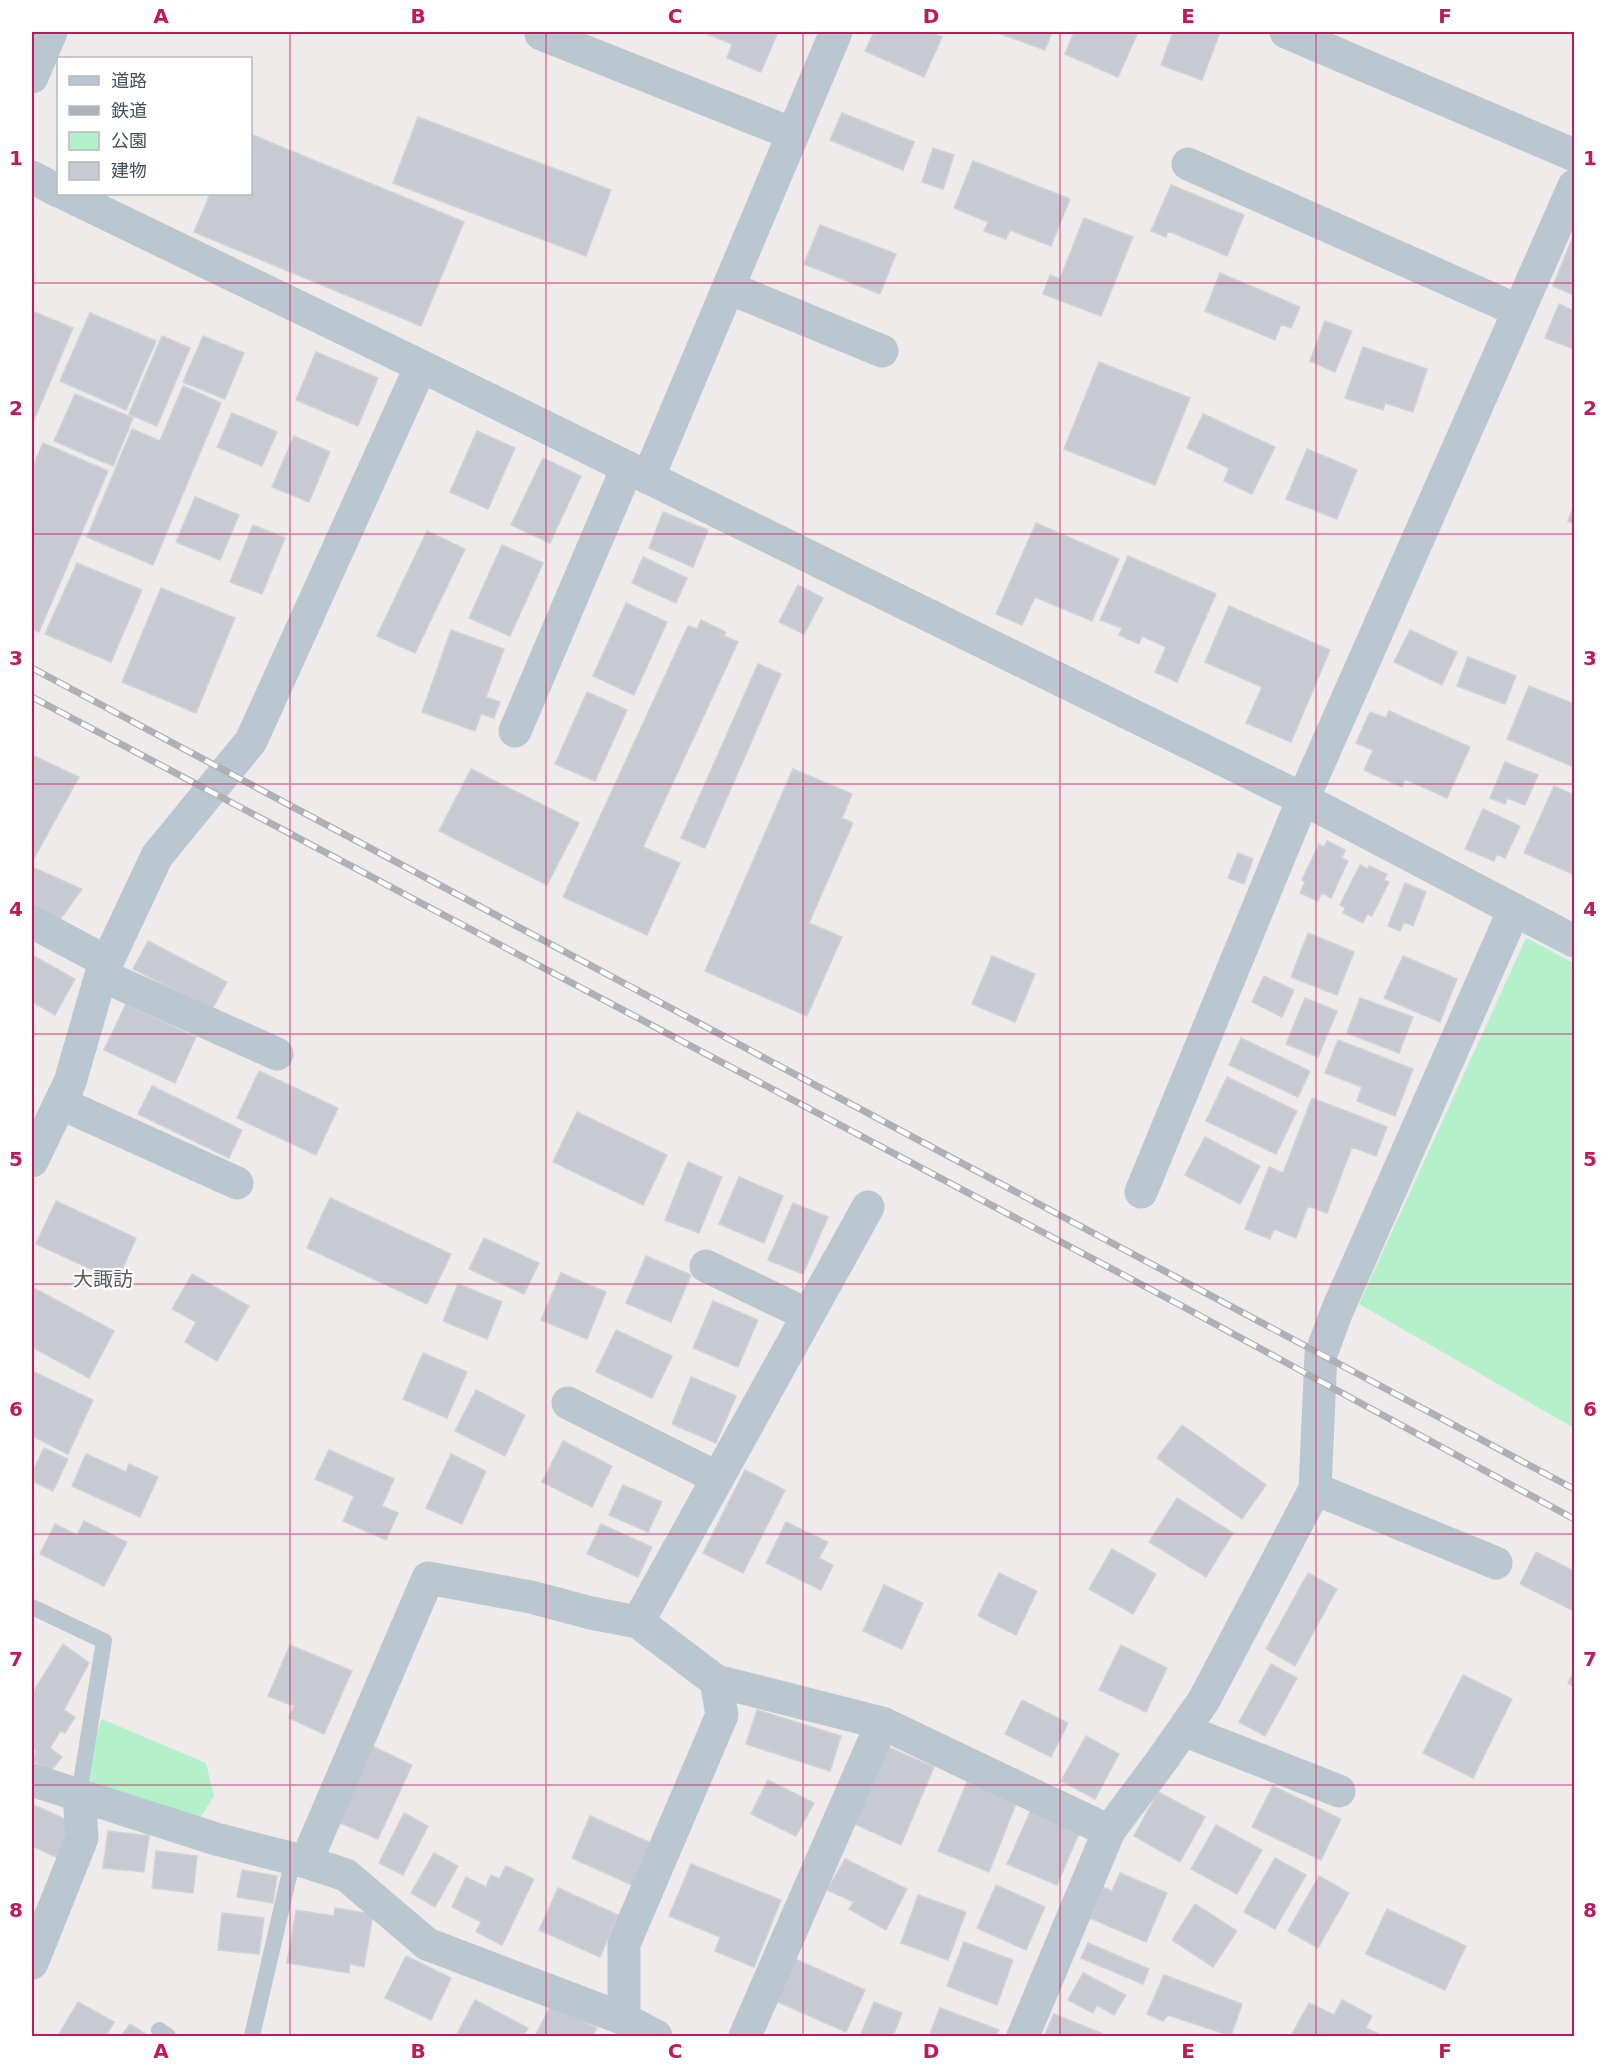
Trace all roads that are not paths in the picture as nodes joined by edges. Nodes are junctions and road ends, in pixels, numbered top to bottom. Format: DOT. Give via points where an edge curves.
graph roads {
  1 [pos="51,32"];
  2 [pos="836,32"];
  3 [pos="1286,32"];
  4 [pos="542,34"];
  5 [pos="32,77"];
  6 [pos="793,134"];
  7 [pos="1575,155"];
  8 [pos="1188,164"];
  9 [pos="32,177"];
  10 [pos="1575,186"];
  11 [pos="57,190"];
  12 [pos="67,195"];
  13 [pos="729,288"];
  14 [pos="1519,311"];
  15 [pos="882,351"];
  16 [pos="421,366"];
  17 [pos="638,473"];
  18 [pos="515,731"];
  19 [pos="1303,799"];
  20 [pos="1514,910"];
  21 [pos="32,922"];
  22 [pos="1575,941"];
  23 [pos="104,968"];
  24 [pos="277,1054"];
  25 [pos="60,1103"];
  26 [pos="32,1161"];
  27 [pos="237,1183"];
  28 [pos="1141,1192"];
  29 [pos="868,1207"];
  30 [pos="706,1266"];
  31 [pos="808,1316"];
  32 [pos="568,1403"];
  33 [pos="718,1478"];
  34 [pos="1315,1489"];
  35 [pos="1496,1563"];
  36 [pos="32,1607"];
  37 [pos="638,1622"];
  38 [pos="716,1681"];
  39 [pos="882,1723"];
  40 [pos="1183,1730"];
  41 [pos="32,1780"];
  42 [pos="1339,1791"];
  43 [pos="79,1794"];
  44 [pos="1109,1831"];
  45 [pos="299,1861"];
  46 [pos="32,1963"];
  47 [pos="624,2019"];
  48 [pos="252,2037"];
  49 [pos="656,2037"];
  50 [pos="745,2037"];
  51 [pos="1023,2037"];
  1 -- 5 [label="street"];
  2 -- 6 [label="street"];
  3 -- 7 [label="street"];
  4 -- 6 [label="street"];
  6 -- 13 [label="street"];
  8 -- 14 [label="street"];
  9 -- 11 [label="street"];
  10 -- 14 [label="street"];
  12 -- 16 [label="street"];
  13 -- 15 [label="street"];
  13 -- 17 [label="street"];
  14 -- 19 [label="street"];
  16 -- 17 [label="street"];
  16 -- 23 [label="street" via="251,741 157,856"];
  17 -- 18 [label="street"];
  17 -- 19 [label="street"];
  19 -- 20 [label="street"];
  19 -- 28 [label="street"];
  20 -- 22 [label="street"];
  20 -- 34 [label="street" via="1321,1354"];
  21 -- 23 [label="street"];
  23 -- 24 [label="street"];
  23 -- 25 [label="street" via="70,1082"];
  25 -- 26 [label="street"];
  25 -- 27 [label="street"];
  29 -- 31 [label="street"];
  30 -- 31 [label="street"];
  31 -- 33 [label="street"];
  32 -- 33 [label="street"];
  33 -- 37 [label="street"];
  34 -- 35 [label="street"];
  34 -- 40 [label="street" via="1204,1700"];
  36 -- 43 [label="lane" via="104,1641"];
  37 -- 38 [label="street"];
  37 -- 45 [label="street" via="428,1578"];
  38 -- 39 [label="street"];
  38 -- 47 [label="street" via="722,1714 624,1944"];
  39 -- 44 [label="street"];
  39 -- 50 [label="street"];
  40 -- 42 [label="street"];
  40 -- 44 [label="street"];
  41 -- 43 [label="street"];
  43 -- 45 [label="street" via="216,1839"];
  43 -- 46 [label="street" via="82,1838"];
  44 -- 51 [label="street"];
  45 -- 47 [label="street" via="346,1875 427,1944"];
  45 -- 48 [label="lane"];
  47 -- 49 [label="street"];
}
